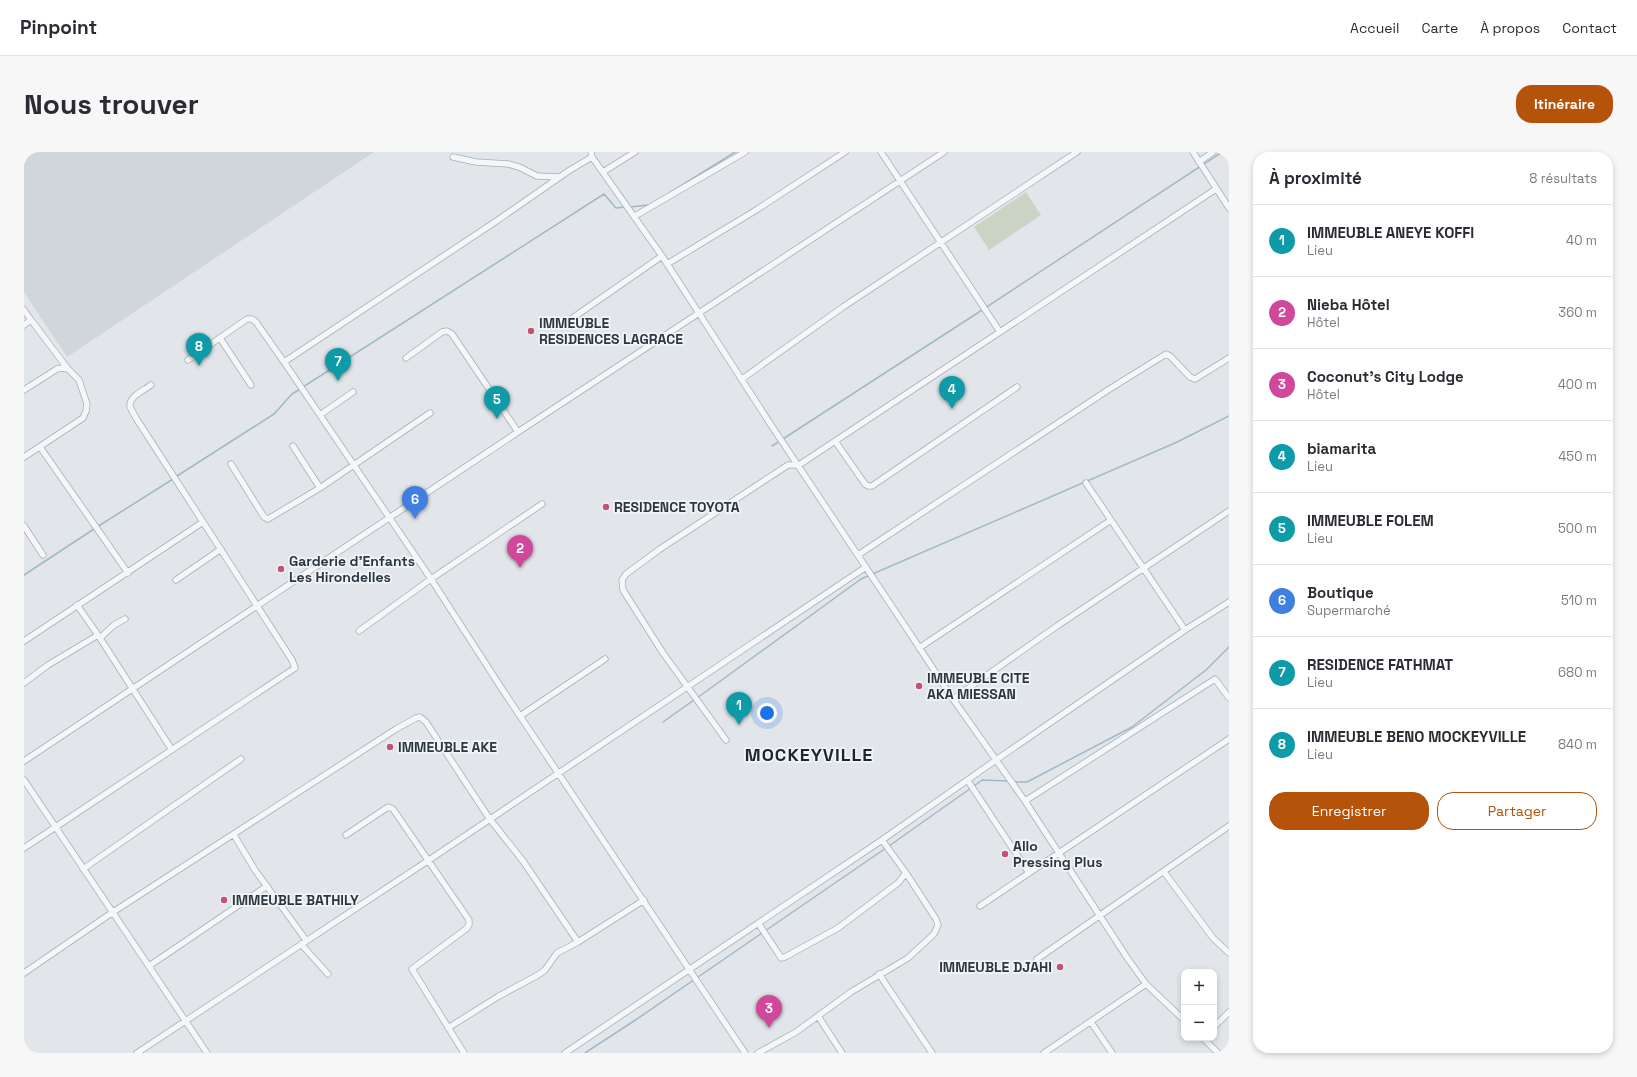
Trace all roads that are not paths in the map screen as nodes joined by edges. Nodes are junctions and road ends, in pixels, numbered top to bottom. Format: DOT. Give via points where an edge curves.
graph roads {
  1 [pos="635,152"];
  2 [pos="745,152"];
  3 [pos="845,152"];
  4 [pos="881,152"];
  5 [pos="944,152"];
  6 [pos="1077,152"];
  7 [pos="1193,152"];
  8 [pos="1213,152"];
  9 [pos="591,155"];
  10 [pos="453,157"];
  11 [pos="1199,162"];
  12 [pos="603,172"];
  13 [pos="560,177"];
  14 [pos="901,180"];
  15 [pos="1216,189"];
  16 [pos="1228,205"];
  17 [pos="635,216"];
  18 [pos="941,241"];
  19 [pos="662,256"];
  20 [pos="667,264"];
  21 [pos="24,310"];
  22 [pos="699,314"];
  23 [pos="31,320"];
  24 [pos="24,325"];
  25 [pos="561,326"];
  26 [pos="1000,332"];
  27 [pos="220,338"];
  28 [pos="406,358"];
  29 [pos="1229,358"];
  30 [pos="188,360"];
  31 [pos="284,362"];
  32 [pos="68,369"];
  33 [pos="742,379"];
  34 [pos="152,385"];
  35 [pos="251,385"];
  36 [pos="1017,387"];
  37 [pos="24,390"];
  38 [pos="353,392"];
  39 [pos="430,413"];
  40 [pos="320,415"];
  41 [pos="518,432"];
  42 [pos="835,441"];
  43 [pos="293,446"];
  44 [pos="40,447"];
  45 [pos="24,457"];
  46 [pos="231,464"];
  47 [pos="354,465"];
  48 [pos="799,465"];
  49 [pos="1086,483"];
  50 [pos="320,488"];
  51 [pos="542,504"];
  52 [pos="1229,511"];
  53 [pos="390,518"];
  54 [pos="1111,520"];
  55 [pos="203,522"];
  56 [pos="24,526"];
  57 [pos="221,549"];
  58 [pos="44,555"];
  59 [pos="858,555"];
  60 [pos="866,567"];
  61 [pos="1143,568"];
  62 [pos="128,573"];
  63 [pos="431,579"];
  64 [pos="176,580"];
  65 [pos="1229,602"];
  66 [pos="77,605"];
  67 [pos="256,606"];
  68 [pos="125,619"];
  69 [pos="359,630"];
  70 [pos="1185,630"];
  71 [pos="99,636"];
  72 [pos="24,641"];
  73 [pos="919,648"];
  74 [pos="605,659"];
  75 [pos="24,683"];
  76 [pos="686,687"];
  77 [pos="132,688"];
  78 [pos="1229,698"];
  79 [pos="953,699"];
  80 [pos="520,716"];
  81 [pos="1229,739"];
  82 [pos="726,740"];
  83 [pos="172,750"];
  84 [pos="241,759"];
  85 [pos="996,760"];
  86 [pos="24,761"];
  87 [pos="558,773"];
  88 [pos="24,780"];
  89 [pos="968,781"];
  90 [pos="1025,801"];
  91 [pos="490,818"];
  92 [pos="56,828"];
  93 [pos="1228,828"];
  94 [pos="234,835"];
  95 [pos="346,835"];
  96 [pos="882,840"];
  97 [pos="24,848"];
  98 [pos="1059,853"];
  99 [pos="429,860"];
  100 [pos="83,868"];
  101 [pos="1164,872"];
  102 [pos="906,873"];
  103 [pos="1029,873"];
  104 [pos="266,886"];
  105 [pos="644,900"];
  106 [pos="980,906"];
  107 [pos="113,912"];
  108 [pos="1100,916"];
  109 [pos="758,923"];
  110 [pos="304,942"];
  111 [pos="578,942"];
  112 [pos="1229,953"];
  113 [pos="1037,959"];
  114 [pos="149,966"];
  115 [pos="690,969"];
  116 [pos="24,973"];
  117 [pos="328,974"];
  118 [pos="879,974"];
  119 [pos="1146,984"];
  120 [pos="1229,1012"];
  121 [pos="818,1016"];
  122 [pos="1181,1017"];
  123 [pos="185,1021"];
  124 [pos="1091,1022"];
  125 [pos="1217,1024"];
  126 [pos="448,1028"];
  127 [pos="1206,1041"];
  128 [pos="137,1053"];
  129 [pos="207,1053"];
  130 [pos="464,1053"];
  131 [pos="565,1053"];
  132 [pos="745,1053"];
  133 [pos="758,1053"];
  134 [pos="842,1053"];
  135 [pos="932,1053"];
  136 [pos="1044,1053"];
  137 [pos="1112,1053"];
  138 [pos="1218,1053"];
  1 -- 12 [label="street"];
  2 -- 17 [label="street"];
  3 -- 20 [label="street"];
  4 -- 14 [label="street"];
  5 -- 14 [label="street"];
  6 -- 18 [label="street"];
  7 -- 11 [label="street"];
  8 -- 11 [label="street"];
  9 -- 12 [label="street"];
  9 -- 13 [label="street"];
  10 -- 13 [label="street" via="476,162 508,164 538,176"];
  11 -- 15 [label="street"];
  12 -- 17 [label="street"];
  13 -- 31 [label="street"];
  14 -- 18 [label="street"];
  14 -- 22 [label="street"];
  15 -- 16 [label="street"];
  15 -- 26 [label="street"];
  17 -- 19 [label="street"];
  18 -- 26 [label="street"];
  18 -- 33 [label="street"];
  19 -- 20 [label="street"];
  19 -- 25 [label="street"];
  20 -- 22 [label="street"];
  21 -- 23 [label="street"];
  22 -- 33 [label="street"];
  22 -- 41 [label="street"];
  23 -- 24 [label="street"];
  23 -- 32 [label="street"];
  26 -- 42 [label="street"];
  27 -- 30 [label="street"];
  27 -- 31 [label="street" via="252,318"];
  27 -- 35 [label="street"];
  28 -- 41 [label="street" via="442,332 452,334"];
  29 -- 59 [label="street" via="1195,379 1166,354"];
  31 -- 40 [label="street"];
  32 -- 37 [label="street" via="57,369"];
  32 -- 44 [label="street" via="79,380 87,404 86,412 83,418"];
  33 -- 48 [label="street"];
  34 -- 55 [label="street" via="136,396 130,406"];
  36 -- 42 [label="street" via="872,486 865,484"];
  38 -- 40 [label="street"];
  39 -- 47 [label="street"];
  40 -- 47 [label="street"];
  41 -- 53 [label="street"];
  42 -- 48 [label="street"];
  43 -- 50 [label="street"];
  44 -- 45 [label="street"];
  44 -- 62 [label="street"];
  46 -- 50 [label="street" via="264,517 268,519"];
  47 -- 50 [label="street"];
  47 -- 53 [label="street"];
  48 -- 59 [label="street"];
  48 -- 76 [label="street" via="788,464 660,548 626,574 622,580 623,590"];
  49 -- 54 [label="street"];
  51 -- 63 [label="street"];
  52 -- 61 [label="street"];
  53 -- 63 [label="street"];
  53 -- 67 [label="street"];
  54 -- 61 [label="street"];
  54 -- 73 [label="street"];
  55 -- 57 [label="street"];
  55 -- 62 [label="street"];
  56 -- 58 [label="street"];
  57 -- 64 [label="street"];
  57 -- 67 [label="street"];
  59 -- 60 [label="street"];
  60 -- 73 [label="street"];
  60 -- 76 [label="street"];
  61 -- 70 [label="street"];
  61 -- 79 [label="street"];
  62 -- 66 [label="street"];
  63 -- 69 [label="street"];
  63 -- 80 [label="street"];
  65 -- 70 [label="street"];
  66 -- 71 [label="street"];
  66 -- 72 [label="street"];
  67 -- 77 [label="street"];
  67 -- 83 [label="street" via="295,668"];
  68 -- 71 [label="street"];
  70 -- 85 [label="street"];
  71 -- 75 [label="street" via="48,665"];
  71 -- 77 [label="street"];
  73 -- 79 [label="street"];
  74 -- 80 [label="street"];
  76 -- 82 [label="street"];
  76 -- 87 [label="street"];
  77 -- 83 [label="street"];
  77 -- 86 [label="street"];
  78 -- 90 [label="street" via="1215,679"];
  79 -- 85 [label="street"];
  80 -- 87 [label="street"];
  81 -- 98 [label="street"];
  83 -- 92 [label="street"];
  84 -- 100 [label="street"];
  85 -- 89 [label="street"];
  85 -- 90 [label="street"];
  87 -- 91 [label="street"];
  87 -- 105 [label="street"];
  88 -- 92 [label="street"];
  89 -- 96 [label="street"];
  89 -- 103 [label="street"];
  90 -- 98 [label="street"];
  91 -- 94 [label="street" via="426,722 420,717 396,729"];
  91 -- 99 [label="street"];
  91 -- 111 [label="street" via="523,861"];
  92 -- 97 [label="street"];
  92 -- 100 [label="street"];
  93 -- 101 [label="street"];
  94 -- 104 [label="street"];
  94 -- 107 [label="street"];
  95 -- 99 [label="street" via="390,807"];
  96 -- 102 [label="street"];
  96 -- 109 [label="street"];
  98 -- 103 [label="street"];
  98 -- 108 [label="street"];
  99 -- 110 [label="street"];
  99 -- 126 [label="street" via="469,920 466,929 412,969"];
  100 -- 107 [label="street"];
  101 -- 108 [label="street"];
  101 -- 112 [label="street" via="1213,938"];
  102 -- 109 [label="street" via="898,883 838,928 785,957 781,958"];
  102 -- 118 [label="street" via="936,919 937,929 908,958"];
  103 -- 106 [label="street"];
  104 -- 110 [label="street"];
  104 -- 114 [label="street"];
  105 -- 111 [label="street"];
  105 -- 115 [label="street"];
  107 -- 114 [label="street"];
  107 -- 116 [label="street"];
  108 -- 113 [label="street"];
  108 -- 119 [label="street"];
  109 -- 115 [label="street"];
  110 -- 117 [label="street"];
  110 -- 123 [label="street"];
  111 -- 126 [label="street" via="557,953 545,970 538,975"];
  114 -- 123 [label="street"];
  115 -- 131 [label="street"];
  115 -- 132 [label="street"];
  118 -- 121 [label="street"];
  118 -- 135 [label="street"];
  119 -- 122 [label="street"];
  119 -- 124 [label="street"];
  120 -- 125 [label="street"];
  121 -- 133 [label="street" via="796,1032"];
  121 -- 134 [label="street"];
  123 -- 128 [label="street"];
  123 -- 129 [label="street"];
  124 -- 136 [label="street"];
  124 -- 137 [label="street"];
  126 -- 130 [label="street"];
  127 -- 138 [label="street"];
}
